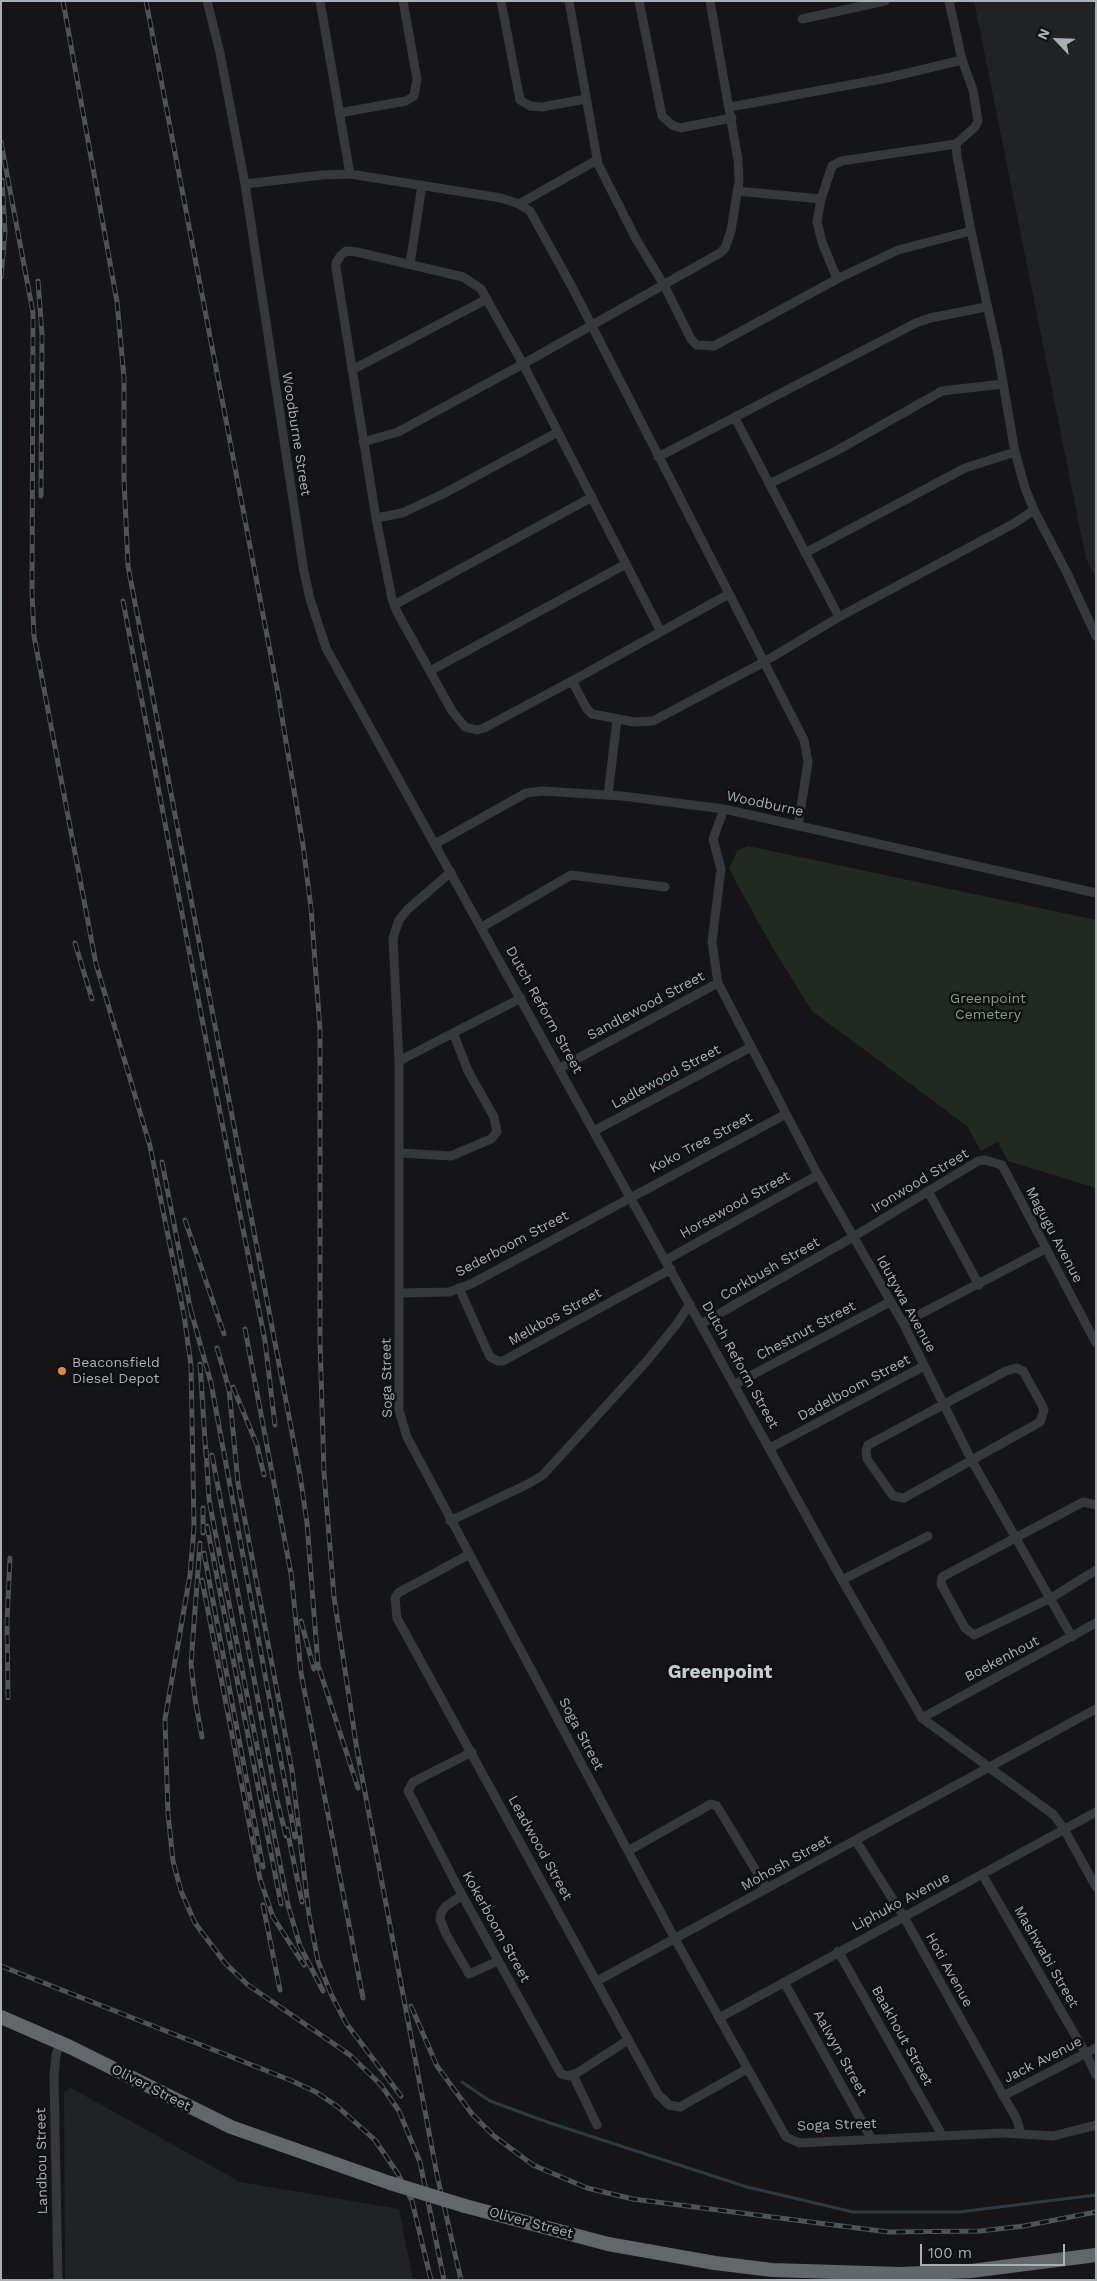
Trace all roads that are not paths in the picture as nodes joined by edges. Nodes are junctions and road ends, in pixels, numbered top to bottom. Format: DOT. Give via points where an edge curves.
graph roads {
  1 [pos="207,1"];
  2 [pos="320,1"];
  3 [pos="403,1"];
  4 [pos="501,1"];
  5 [pos="569,1"];
  6 [pos="639,1"];
  7 [pos="710,1"];
  8 [pos="885,1"];
  9 [pos="949,1"];
  10 [pos="802,20"];
  11 [pos="962,60"];
  12 [pos="586,99"];
  13 [pos="730,107"];
  14 [pos="339,113"];
  15 [pos="732,118"];
  16 [pos="956,144"];
  17 [pos="596,160"];
  18 [pos="350,174"];
  19 [pos="245,184"];
  20 [pos="422,185"];
  21 [pos="737,191"];
  22 [pos="820,199"];
  23 [pos="519,204"];
  24 [pos="971,231"];
  25 [pos="410,264"];
  26 [pos="837,279"];
  27 [pos="664,285"];
  28 [pos="487,299"];
  29 [pos="986,307"];
  30 [pos="592,326"];
  31 [pos="523,364"];
  32 [pos="352,370"];
  33 [pos="1003,384"];
  34 [pos="736,418"];
  35 [pos="558,432"];
  36 [pos="363,442"];
  37 [pos="1015,452"];
  38 [pos="658,457"];
  39 [pos="769,484"];
  40 [pos="592,497"];
  41 [pos="1034,510"];
  42 [pos="376,518"];
  43 [pos="806,553"];
  44 [pos="626,564"];
  45 [pos="730,594"];
  46 [pos="394,605"];
  47 [pos="839,617"];
  48 [pos="661,632"];
  49 [pos="1096,636"];
  50 [pos="764,662"];
  51 [pos="430,671"];
  52 [pos="572,681"];
  53 [pos="618,720"];
  54 [pos="608,795"];
  55 [pos="724,809"];
  56 [pos="798,826"];
  57 [pos="435,844"];
  58 [pos="451,872"];
  59 [pos="665,887"];
  60 [pos="1096,893"];
  61 [pos="482,927"];
  62 [pos="718,982"];
  63 [pos="521,998"];
  64 [pos="454,1035"];
  65 [pos="751,1047"];
  66 [pos="399,1061"];
  67 [pos="560,1068"];
  68 [pos="786,1114"];
  69 [pos="594,1131"];
  70 [pos="400,1153"];
  71 [pos="1002,1166"];
  72 [pos="818,1175"];
  73 [pos="928,1190"];
  74 [pos="630,1196"];
  75 [pos="853,1237"];
  76 [pos="1045,1249"];
  77 [pos="666,1260"];
  78 [pos="671,1269"];
  79 [pos="979,1285"];
  80 [pos="459,1288"];
  81 [pos="400,1293"];
  82 [pos="890,1302"];
  83 [pos="690,1304"];
  84 [pos="903,1323"];
  85 [pos="701,1324"];
  86 [pos="1096,1343"];
  87 [pos="924,1366"];
  88 [pos="735,1384"];
  89 [pos="942,1405"];
  90 [pos="770,1448"];
  91 [pos="972,1461"];
  92 [pos="1096,1505"];
  93 [pos="450,1521"];
  94 [pos="928,1536"];
  95 [pos="1015,1537"];
  96 [pos="468,1555"];
  97 [pos="1096,1570"];
  98 [pos="842,1580"];
  99 [pos="1051,1598"];
  100 [pos="1096,1623"];
  101 [pos="1072,1637"];
  102 [pos="1096,1709"];
  103 [pos="922,1718"];
  104 [pos="472,1752"];
  105 [pos="987,1768"];
  106 [pos="1096,1812"];
  107 [pos="1064,1829"];
  108 [pos="856,1841"];
  109 [pos="628,1851"];
  110 [pos="982,1874"];
  111 [pos="1096,1887"];
  112 [pos="767,1890"];
  113 [pos="462,1895"];
  114 [pos="904,1917"];
  115 [pos="675,1940"];
  116 [pos="838,1951"];
  117 [pos="498,1961"];
  118 [pos="597,1981"];
  119 [pos="784,1982"];
  120 [pos="1,2017"];
  121 [pos="719,2018"];
  122 [pos="628,2040"];
  123 [pos="60,2042"];
  124 [pos="1096,2048"];
  125 [pos="1086,2054"];
  126 [pos="747,2069"];
  127 [pos="573,2075"];
  128 [pos="1096,2075"];
  129 [pos="1003,2096"];
  130 [pos="597,2125"];
  131 [pos="1096,2125"];
  132 [pos="1021,2134"];
  133 [pos="942,2135"];
  134 [pos="871,2138"];
  135 [pos="1096,2255"];
  136 [pos="58,2280"];
  1 -- 19 [label="street, Woodburne Street"];
  2 -- 14 [label="street"];
  3 -- 14 [label="street" via="417,79 414,96 406,101"];
  4 -- 12 [label="street" via="520,100 530,106 542,107"];
  5 -- 12 [label="street"];
  6 -- 15 [label="street" via="662,116 672,126 680,128"];
  7 -- 13 [label="street"];
  8 -- 10 [label="street"];
  9 -- 11 [label="street"];
  11 -- 13 [label="street" via="887,78"];
  11 -- 16 [label="street" via="973,90 978,121"];
  12 -- 17 [label="street"];
  13 -- 15 [label="street"];
  14 -- 18 [label="street"];
  15 -- 21 [label="street" via="738,160"];
  16 -- 22 [label="street" via="841,161 832,166"];
  16 -- 24 [label="street"];
  17 -- 23 [label="street"];
  17 -- 27 [label="street" via="636,239"];
  18 -- 19 [label="street"];
  18 -- 20 [label="street"];
  19 -- 57 [label="street, Woodburne Street" via="260,296 310,599 326,648"];
  20 -- 23 [label="street"];
  20 -- 25 [label="street"];
  21 -- 22 [label="street"];
  21 -- 27 [label="street" via="732,231 725,248"];
  22 -- 26 [label="street" via="818,230"];
  23 -- 30 [label="street" via="534,217"];
  24 -- 26 [label="street" via="898,250"];
  24 -- 29 [label="street"];
  25 -- 28 [label="street" via="470,280"];
  25 -- 32 [label="street" via="346,251 338,259 336,268"];
  26 -- 27 [label="street" via="708,347 697,345 691,339"];
  27 -- 30 [label="street"];
  28 -- 31 [label="street"];
  28 -- 32 [label="street"];
  29 -- 33 [label="street"];
  29 -- 34 [label="street" via="930,318 916,324"];
  30 -- 31 [label="street"];
  30 -- 38 [label="street"];
  31 -- 35 [label="street"];
  31 -- 36 [label="street" via="398,432"];
  32 -- 36 [label="street"];
  33 -- 37 [label="street"];
  33 -- 39 [label="street" via="942,391 836,451"];
  34 -- 38 [label="street"];
  34 -- 39 [label="street"];
  35 -- 40 [label="street"];
  35 -- 42 [label="street" via="443,494 402,513"];
  36 -- 42 [label="street"];
  37 -- 41 [label="street"];
  37 -- 43 [label="street" via="965,468"];
  38 -- 45 [label="street"];
  39 -- 43 [label="street"];
  40 -- 44 [label="street"];
  40 -- 46 [label="street"];
  41 -- 47 [label="street"];
  41 -- 49 [label="street"];
  42 -- 46 [label="street"];
  43 -- 47 [label="street"];
  44 -- 48 [label="street"];
  44 -- 51 [label="street"];
  45 -- 48 [label="street"];
  45 -- 50 [label="street"];
  46 -- 51 [label="street"];
  47 -- 50 [label="street"];
  48 -- 52 [label="street"];
  50 -- 53 [label="street" via="653,721"];
  50 -- 56 [label="street" via="807,748 808,762"];
  51 -- 52 [label="street" via="458,721 477,730"];
  52 -- 53 [label="street" via="592,714"];
  53 -- 54 [label="street"];
  54 -- 55 [label="street, Woodburne"];
  54 -- 57 [label="street, Woodburne" via="526,793"];
  55 -- 56 [label="street, Woodburne"];
  55 -- 62 [label="street, Idutywa Avenue" via="713,839 721,869 712,942"];
  56 -- 60 [label="street, Woodburne"];
  57 -- 58 [label="street, Dutch Reform Street"];
  58 -- 61 [label="street, Dutch Reform Street"];
  58 -- 66 [label="street, Soga Street" via="408,909 394,929"];
  59 -- 61 [label="street" via="571,875"];
  61 -- 63 [label="street, Dutch Reform Street"];
  62 -- 65 [label="street, Idutywa Avenue"];
  62 -- 67 [label="street, Sandlewood Street"];
  63 -- 64 [label="street"];
  63 -- 67 [label="street, Dutch Reform Street"];
  64 -- 66 [label="street"];
  64 -- 70 [label="street" via="468,1070 494,1117 497,1132 491,1139 451,1156"];
  65 -- 68 [label="street, Idutywa Avenue"];
  65 -- 69 [label="street, Ladlewood Street"];
  66 -- 70 [label="street, Soga Street"];
  67 -- 69 [label="street, Dutch Reform Street"];
  68 -- 72 [label="street, Idutywa Avenue"];
  68 -- 74 [label="street, Koko Tree Street"];
  69 -- 74 [label="street, Dutch Reform Street"];
  70 -- 81 [label="street, Soga Street"];
  71 -- 73 [label="street, Ironwood Street" via="991,1160 978,1161"];
  71 -- 76 [label="street, Magugu Avenue"];
  72 -- 75 [label="street, Idutywa Avenue"];
  72 -- 77 [label="street, Horsewood Street"];
  73 -- 75 [label="street, Ironwood Street"];
  73 -- 79 [label="street"];
  74 -- 77 [label="street, Dutch Reform Street"];
  74 -- 80 [label="street, Sederboom Street"];
  75 -- 82 [label="street, Idutywa Avenue"];
  75 -- 85 [label="street, Corkbush Street"];
  76 -- 79 [label="street"];
  76 -- 86 [label="street, Magugu Avenue"];
  77 -- 78 [label="street, Dutch Reform Street"];
  78 -- 80 [label="street, Melkbos Street" via="503,1361 490,1357"];
  78 -- 83 [label="street, Dutch Reform Street"];
  79 -- 84 [label="street"];
  80 -- 81 [label="street, Sederboom Street" via="449,1292"];
  81 -- 93 [label="street, Soga Street" via="399,1410 402,1423"];
  82 -- 84 [label="street, Idutywa Avenue"];
  82 -- 88 [label="street, Chestnut Street"];
  83 -- 85 [label="street, Dutch Reform Street"];
  83 -- 93 [label="street" via="646,1362 542,1475"];
  84 -- 87 [label="street, Idutywa Avenue"];
  85 -- 88 [label="street, Dutch Reform Street"];
  87 -- 89 [label="street, Idutywa Avenue"];
  87 -- 90 [label="street, Dadelboom Street"];
  88 -- 90 [label="street, Dutch Reform Street"];
  89 -- 91 [label="street, Idutywa Avenue"];
  89 -- 91 [label="street" via="1016,1368 1023,1371 1042,1404 1043,1416 1036,1426"];
  89 -- 91 [label="street" via="868,1445 867,1458 893,1496 900,1499"];
  90 -- 98 [label="street, Dutch Reform Street"];
  91 -- 95 [label="street, Idutywa Avenue"];
  92 -- 95 [label="street" via="1083,1502"];
  93 -- 96 [label="street, Soga Street"];
  94 -- 98 [label="street"];
  95 -- 99 [label="street, Idutywa Avenue"];
  95 -- 99 [label="street" via="942,1577 941,1584 965,1628 974,1635"];
  96 -- 104 [label="street, Leadwood Street" via="395,1598 397,1618"];
  96 -- 109 [label="street, Soga Street"];
  97 -- 99 [label="street"];
  98 -- 103 [label="street, Dutch Reform Street"];
  99 -- 101 [label="street, Idutywa Avenue"];
  100 -- 101 [label="street, Boekenhout"];
  101 -- 103 [label="street, Boekenhout"];
  102 -- 105 [label="street"];
  103 -- 105 [label="street, Dutch Reform Street"];
  104 -- 113 [label="street, Kokerboom Street" via="413,1782 408,1792"];
  104 -- 118 [label="street, Leadwood Street"];
  105 -- 107 [label="street" via="1045,1807"];
  105 -- 108 [label="street, Mohosh Street"];
  106 -- 107 [label="street, Liphuko Avenue"];
  107 -- 110 [label="street, Liphuko Avenue"];
  107 -- 111 [label="street"];
  108 -- 112 [label="street, Mohosh Street"];
  108 -- 114 [label="street, Hoti Avenue"];
  109 -- 112 [label="street" via="711,1804 717,1806"];
  109 -- 115 [label="street, Soga Street"];
  110 -- 114 [label="street, Liphuko Avenue"];
  110 -- 125 [label="street, Mashwabi Street"];
  112 -- 115 [label="street, Mohosh Street"];
  113 -- 117 [label="street, Kokerboom Street"];
  113 -- 117 [label="street" via="441,1913 446,1934 469,1974"];
  114 -- 116 [label="street, Liphuko Avenue"];
  114 -- 129 [label="street, Hoti Avenue"];
  115 -- 118 [label="street, Mohosh Street"];
  115 -- 121 [label="street, Soga Street"];
  116 -- 119 [label="street, Liphuko Avenue"];
  116 -- 133 [label="street, Baakhout Street"];
  117 -- 127 [label="street, Kokerboom Street" via="558,2071"];
  118 -- 122 [label="street, Leadwood Street"];
  119 -- 121 [label="street, Liphuko Avenue"];
  119 -- 134 [label="street, Aalwyn Street"];
  120 -- 123 [label="highway, Oliver Street"];
  121 -- 126 [label="street, Soga Street"];
  122 -- 126 [label="street, Leadwood Street" via="658,2094 676,2108"];
  122 -- 127 [label="street"];
  123 -- 135 [label="highway, Oliver Street, bridge" via="231,2127 390,2184 608,2244 715,2263 782,2270 900,2274 971,2270"];
  123 -- 136 [label="street, Landbou Street" via="54,2076"];
  124 -- 125 [label="street, Jack Avenue"];
  125 -- 128 [label="street, Mashwabi Street"];
  125 -- 129 [label="street, Jack Avenue"];
  126 -- 134 [label="street, Soga Street" via="782,2133 790,2141"];
  127 -- 130 [label="street"];
  129 -- 132 [label="street, Hoti Avenue" via="1020,2126"];
  131 -- 132 [label="street, Soga Street" via="1053,2136"];
  132 -- 133 [label="street, Soga Street"];
  133 -- 134 [label="street, Soga Street"];
}
